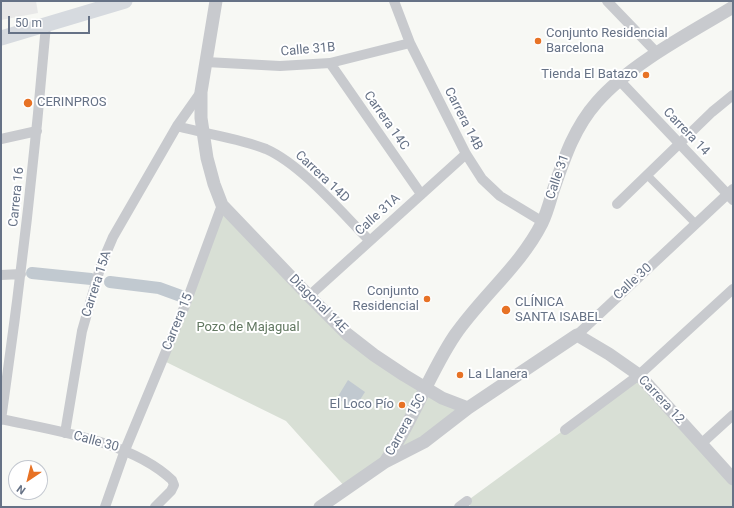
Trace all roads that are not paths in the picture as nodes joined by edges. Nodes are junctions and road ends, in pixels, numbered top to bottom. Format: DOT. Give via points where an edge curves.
graph roads {
  1 [pos="125,1"];
  2 [pos="216,1"];
  3 [pos="394,1"];
  4 [pos="606,1"];
  5 [pos="733,7"];
  6 [pos="46,25"];
  7 [pos="1,38"];
  8 [pos="410,43"];
  9 [pos="657,53"];
  10 [pos="206,62"];
  11 [pos="330,63"];
  12 [pos="620,81"];
  13 [pos="201,92"];
  14 [pos="733,95"];
  15 [pos="177,126"];
  16 [pos="37,131"];
  17 [pos="203,133"];
  18 [pos="1,139"];
  19 [pos="679,144"];
  20 [pos="466,154"];
  21 [pos="647,175"];
  22 [pos="421,194"];
  23 [pos="731,195"];
  24 [pos="222,204"];
  25 [pos="617,204"];
  26 [pos="543,222"];
  27 [pos="696,224"];
  28 [pos="369,240"];
  29 [pos="21,274"];
  30 [pos="1,275"];
  31 [pos="733,289"];
  32 [pos="309,296"];
  33 [pos="577,335"];
  34 [pos="639,375"];
  35 [pos="426,388"];
  36 [pos="468,408"];
  37 [pos="733,415"];
  38 [pos="1,419"];
  39 [pos="410,421"];
  40 [pos="565,430"];
  41 [pos="65,433"];
  42 [pos="424,442"];
  43 [pos="702,443"];
  44 [pos="125,450"];
  45 [pos="385,462"];
  46 [pos="733,478"];
  47 [pos="105,507"];
  48 [pos="155,507"];
  49 [pos="320,507"];
  1 -- 6 [label="main road"];
  2 -- 10 [label="street, Carrera 15A"];
  3 -- 8 [label="street, Carrera 14B"];
  4 -- 9 [label="street"];
  5 -- 9 [label="street, Calle 31"];
  6 -- 7 [label="main road"];
  6 -- 16 [label="street, Carrera 16"];
  8 -- 11 [label="street, Calle 31B"];
  8 -- 20 [label="street, Carrera 14B"];
  9 -- 12 [label="street, Calle 31"];
  10 -- 11 [label="street, Calle 31B" via="280,66"];
  10 -- 13 [label="street, Carrera 15A"];
  11 -- 22 [label="street, Carrera 14C"];
  12 -- 19 [label="street, Carrera 14"];
  12 -- 26 [label="street, Calle 31" via="597,102 581,124 569,146"];
  13 -- 15 [label="street, Carrera 15A"];
  13 -- 17 [label="street, Carrera 15A"];
  14 -- 19 [label="street"];
  15 -- 17 [label="street"];
  15 -- 41 [label="street, Carrera 15A" via="113,237 101,265 82,331"];
  16 -- 18 [label="street"];
  16 -- 29 [label="street, Carrera 16"];
  17 -- 24 [label="street" via="214,184"];
  17 -- 28 [label="street, Carrera 14D" via="265,149 280,156 297,169"];
  19 -- 21 [label="street"];
  19 -- 23 [label="street, Carrera 14"];
  20 -- 22 [label="street, Calle 31A"];
  20 -- 26 [label="street, Carrera 14B" via="482,179 500,196"];
  21 -- 25 [label="street"];
  21 -- 27 [label="street"];
  22 -- 28 [label="street, Calle 31A"];
  23 -- 27 [label="street, Calle 30"];
  24 -- 32 [label="street, Diagonal 14E"];
  24 -- 44 [label="street, Carrera 15" via="186,304"];
  26 -- 35 [label="street, Calle 31" via="529,245 456,334"];
  27 -- 33 [label="street, Calle 30"];
  28 -- 32 [label="street, Calle 31A"];
  29 -- 30 [label="street"];
  29 -- 38 [label="street, Carrera 16"];
  31 -- 34 [label="street"];
  32 -- 35 [label="street, Diagonal 14E" via="347,334 374,355"];
  33 -- 34 [label="street, Carrera 12"];
  33 -- 36 [label="street, Calle 30"];
  34 -- 40 [label="street"];
  34 -- 43 [label="street, Carrera 12"];
  35 -- 36 [label="street, Diagonal 14E" via="450,402"];
  35 -- 39 [label="street, Carrera 15C"];
  36 -- 42 [label="street, Carrera 15C"];
  37 -- 43 [label="street"];
  38 -- 41 [label="street, Calle 30"];
  39 -- 42 [label="street" via="413,431"];
  39 -- 45 [label="street, Carrera 15C"];
  41 -- 44 [label="street, Calle 30"];
  42 -- 45 [label="street, Carrera 15C"];
  43 -- 46 [label="street, Carrera 12"];
  44 -- 47 [label="street, Carrera 15"];
  44 -- 48 [label="street, Calle 30" via="172,480 174,485 171,491"];
  45 -- 49 [label="street, Carrera 15C"];
}
